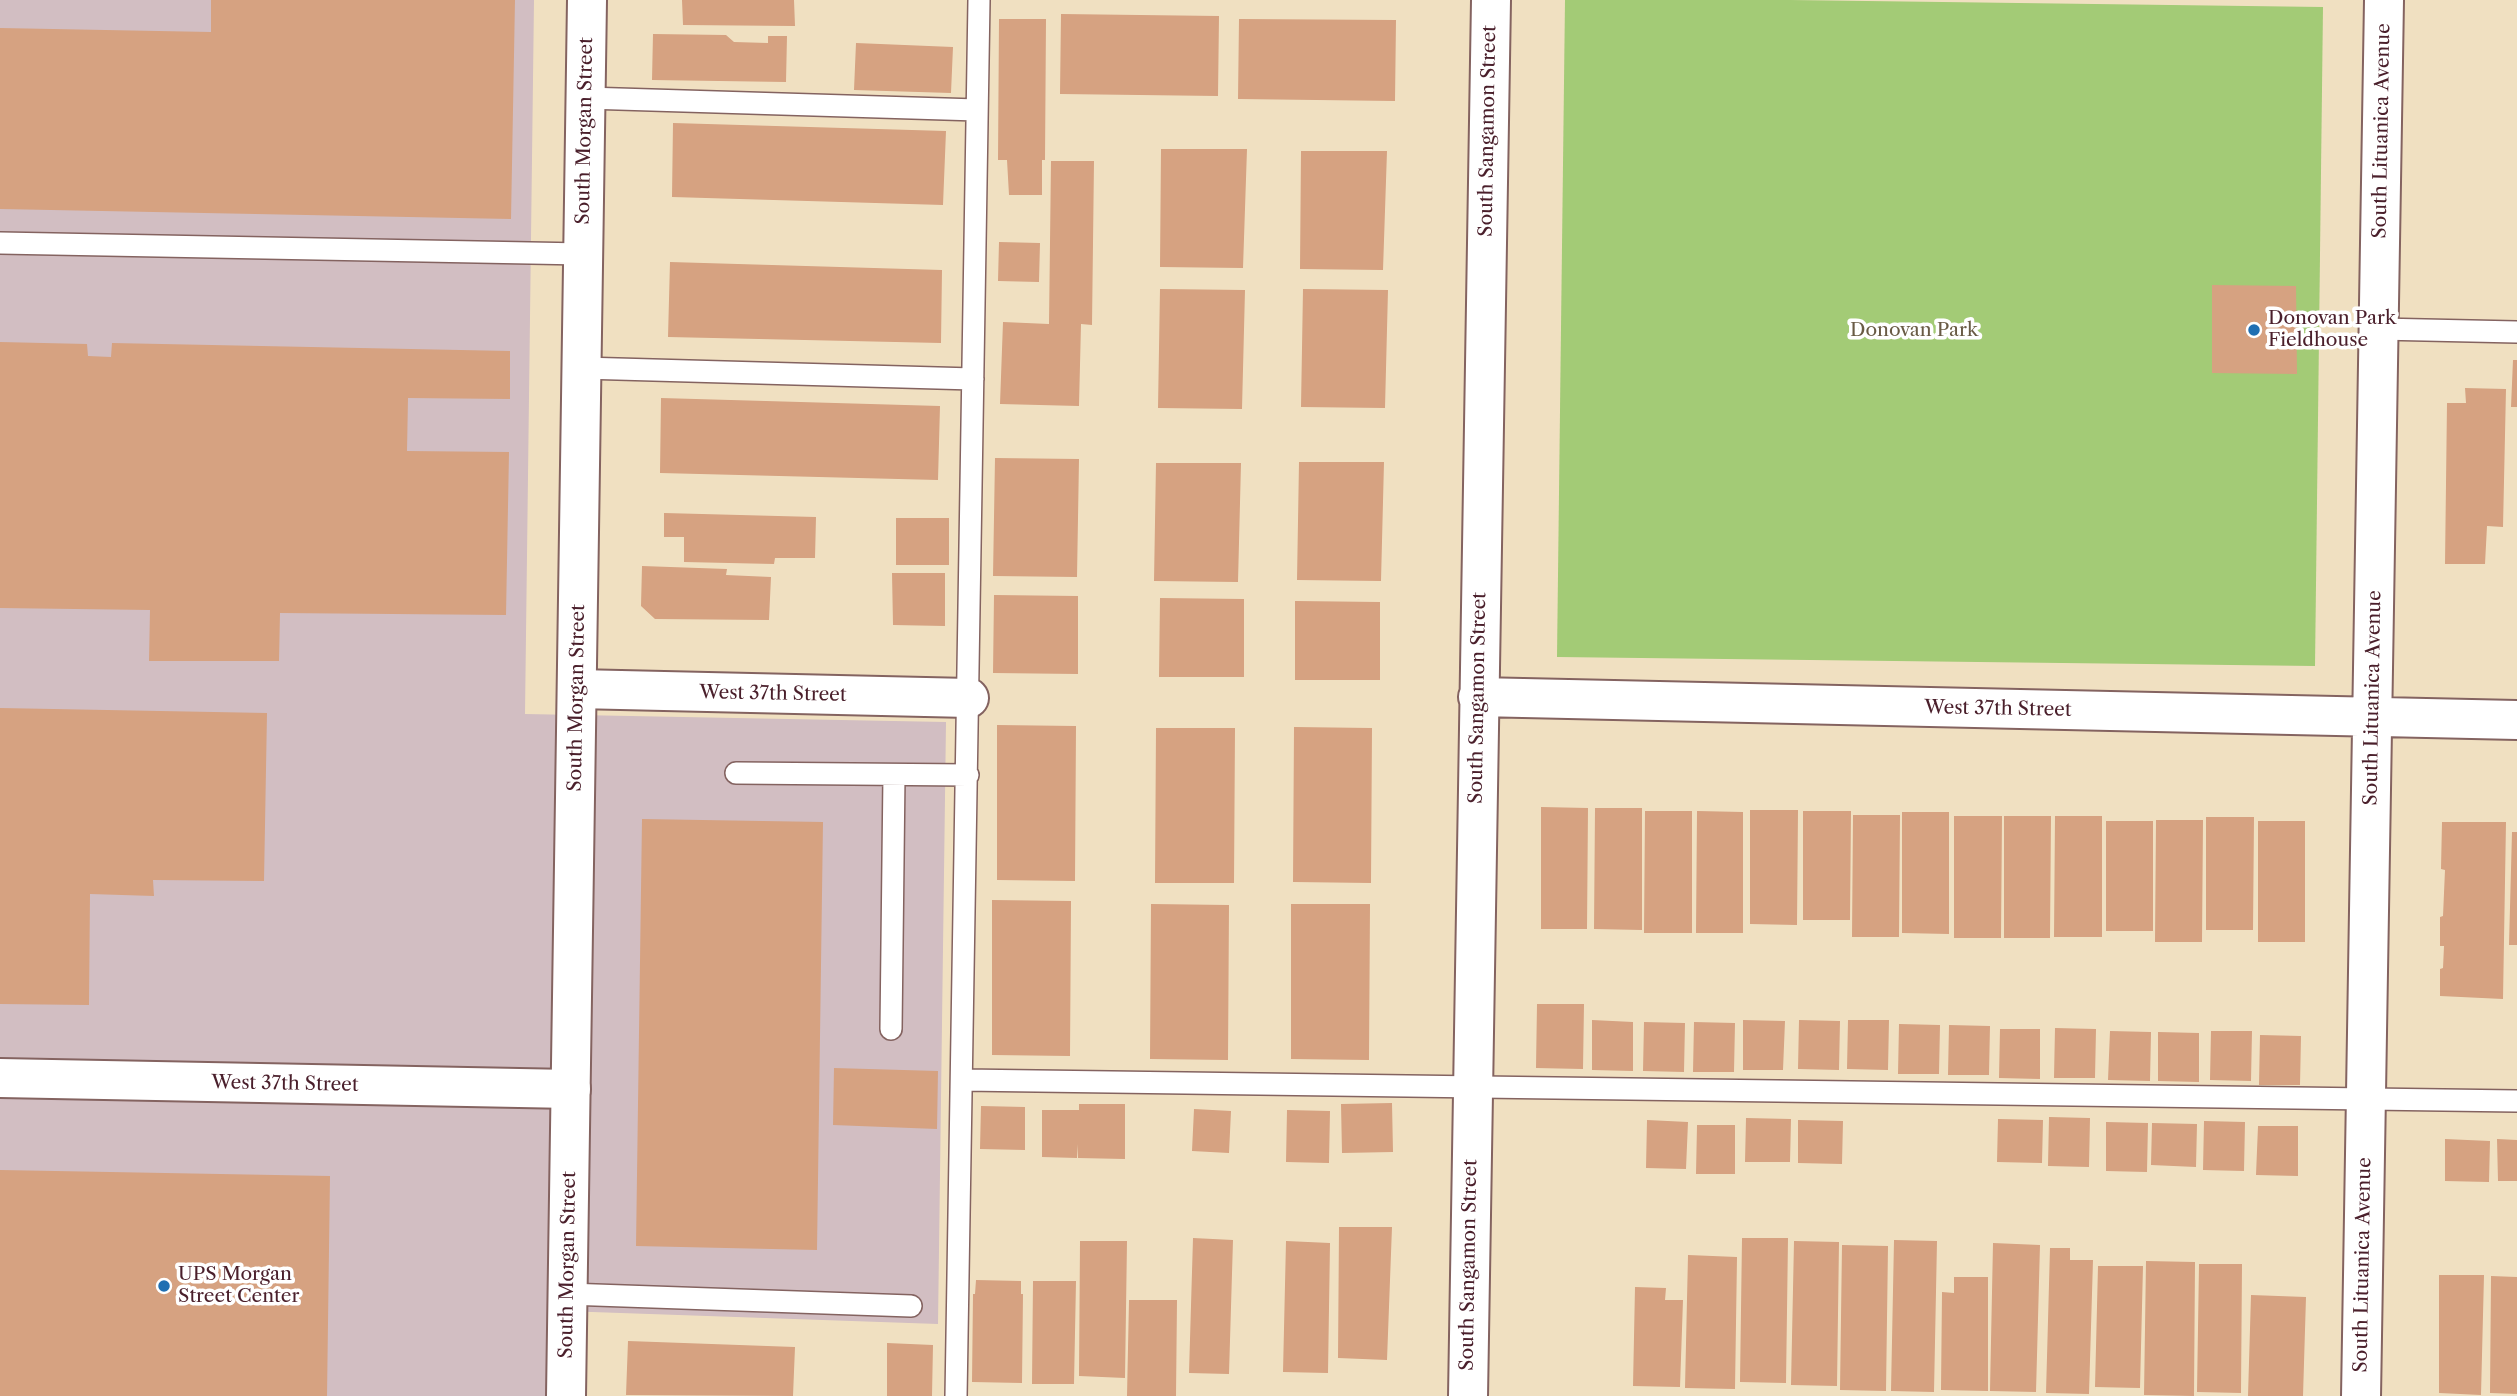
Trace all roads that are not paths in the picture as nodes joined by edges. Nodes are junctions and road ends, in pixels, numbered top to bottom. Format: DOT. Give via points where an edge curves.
graph roads {
  1 [pos="587,0"];
  2 [pos="979,0"];
  3 [pos="1491,0"];
  4 [pos="2385,0"];
  5 [pos="586,98"];
  6 [pos="977,110"];
  7 [pos="0,243"];
  8 [pos="583,254"];
  9 [pos="2379,329"];
  10 [pos="2517,332"];
  11 [pos="582,368"];
  12 [pos="973,379"];
  13 [pos="577,690"];
  14 [pos="1478,697"];
  15 [pos="969,698"];
  16 [pos="2372,717"];
  17 [pos="2517,720"];
  18 [pos="736,773"];
  19 [pos="894,775"];
  20 [pos="968,775"];
  21 [pos="891,1030"];
  22 [pos="0,1078"];
  23 [pos="963,1080"];
  24 [pos="1472,1088"];
  25 [pos="571,1089"];
  26 [pos="2366,1100"];
  27 [pos="2517,1101"];
  28 [pos="568,1294"];
  29 [pos="911,1306"];
  30 [pos="566,1396"];
  31 [pos="956,1396"];
  32 [pos="1468,1396"];
  33 [pos="2361,1396"];
  1 -- 5 [label="street, South Morgan Street"];
  2 -- 6 [label="lane"];
  3 -- 14 [label="street, South Sangamon Street"];
  4 -- 9 [label="street, South Lituanica Avenue"];
  5 -- 6 [label="lane"];
  5 -- 8 [label="street, South Morgan Street"];
  6 -- 12 [label="lane"];
  7 -- 8 [label="lane"];
  8 -- 11 [label="street, South Morgan Street"];
  9 -- 10 [label="lane"];
  9 -- 16 [label="street, South Lituanica Avenue"];
  11 -- 12 [label="lane"];
  11 -- 13 [label="street, South Morgan Street"];
  12 -- 15 [label="lane"];
  13 -- 15 [label="street, West 37th Street"];
  13 -- 25 [label="street, South Morgan Street"];
  14 -- 16 [label="street, West 37th Street"];
  14 -- 24 [label="street, South Sangamon Street"];
  15 -- 20 [label="lane"];
  16 -- 17 [label="street, West 37th Street"];
  16 -- 26 [label="street, South Lituanica Avenue"];
  18 -- 19 [label="lane"];
  19 -- 20 [label="lane"];
  19 -- 21 [label="lane"];
  20 -- 23 [label="lane"];
  22 -- 25 [label="street, West 37th Street"];
  23 -- 24 [label="lane"];
  23 -- 31 [label="lane"];
  24 -- 26 [label="lane"];
  24 -- 32 [label="street, South Sangamon Street"];
  25 -- 28 [label="street, South Morgan Street"];
  26 -- 27 [label="lane"];
  26 -- 33 [label="street, South Lituanica Avenue"];
  28 -- 29 [label="lane"];
  28 -- 30 [label="street, South Morgan Street"];
}
